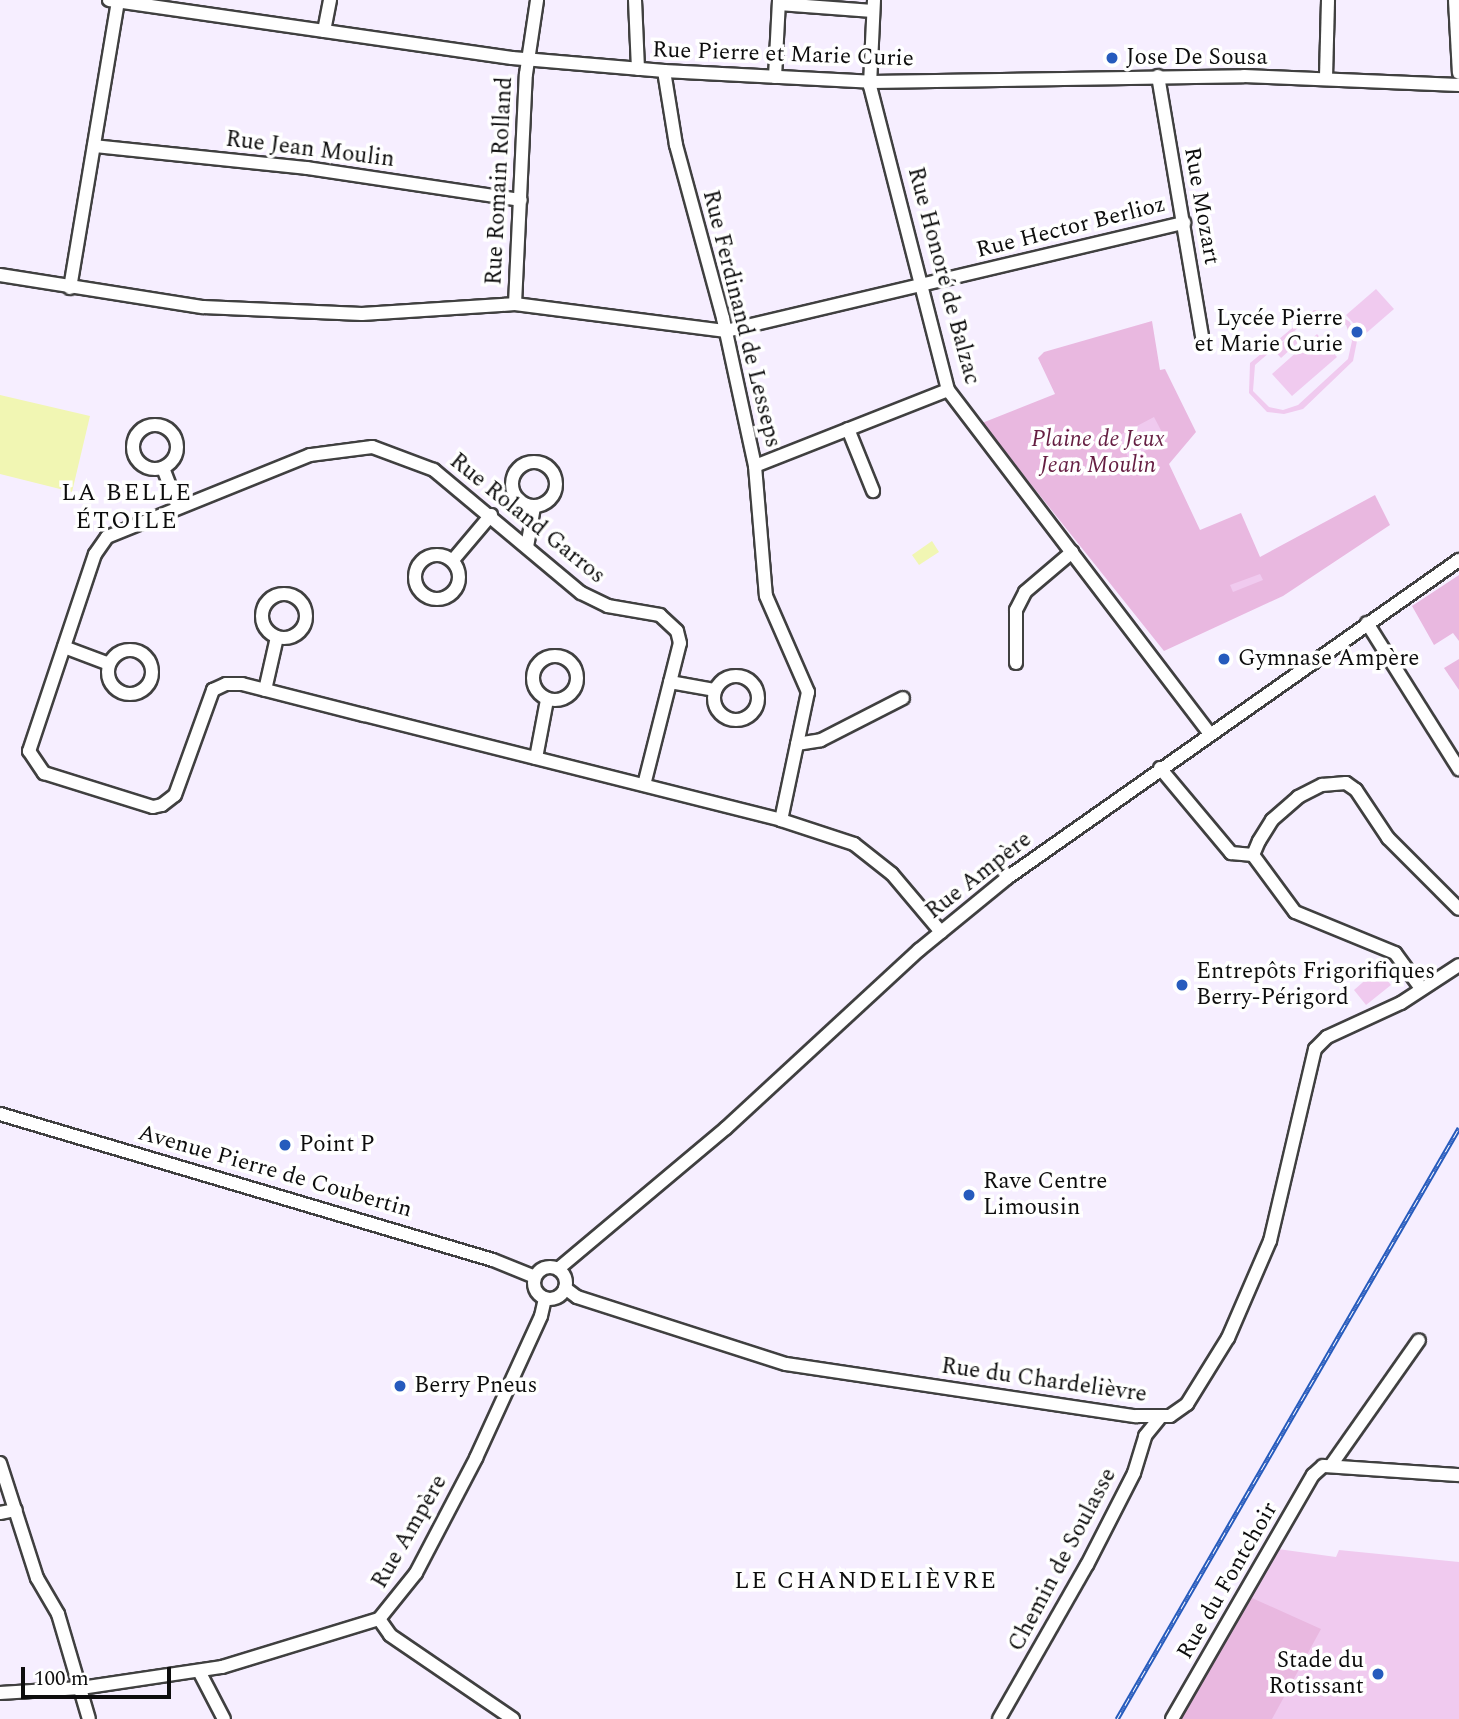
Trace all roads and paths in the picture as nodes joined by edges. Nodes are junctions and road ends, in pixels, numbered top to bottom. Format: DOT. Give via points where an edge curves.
graph roads {
  1 [pos="330,0"];
  2 [pos="537,0"];
  3 [pos="635,0"];
  4 [pos="1328,0"];
  5 [pos="1455,0"];
  6 [pos="113,1"];
  7 [pos="779,2"];
  8 [pos="873,5"];
  9 [pos="324,31"];
  10 [pos="528,60"];
  11 [pos="638,69"];
  12 [pos="664,71"];
  13 [pos="1459,74"];
  14 [pos="1158,76"];
  15 [pos="1326,77"];
  16 [pos="775,78"];
  17 [pos="871,82"];
  18 [pos="1459,85"];
  19 [pos="94,146"];
  20 [pos="521,200"];
  21 [pos="1184,223"];
  22 [pos="0,275"];
  23 [pos="920,286"];
  24 [pos="70,288"];
  25 [pos="515,304"];
  26 [pos="726,331"];
  27 [pos="1203,343"];
  28 [pos="948,390"];
  29 [pos="848,429"];
  30 [pos="755,466"];
  31 [pos="163,468"];
  32 [pos="873,491"];
  33 [pos="534,506"];
  34 [pos="178,507"];
  35 [pos="491,515"];
  36 [pos="527,547"];
  37 [pos="1072,552"];
  38 [pos="453,560"];
  39 [pos="1459,560"];
  40 [pos="1367,623"];
  41 [pos="276,637"];
  42 [pos="64,647"];
  43 [pos="1016,663"];
  44 [pos="109,664"];
  45 [pos="670,682"];
  46 [pos="265,690"];
  47 [pos="715,690"];
  48 [pos="903,698"];
  49 [pos="547,700"];
  50 [pos="1209,733"];
  51 [pos="797,744"];
  52 [pos="536,758"];
  53 [pos="1160,768"];
  54 [pos="1459,769"];
  55 [pos="644,785"];
  56 [pos="781,820"];
  57 [pos="1253,855"];
  58 [pos="1459,909"];
  59 [pos="941,932"];
  60 [pos="1459,965"];
  61 [pos="1420,987"];
  62 [pos="0,1114"];
  63 [pos="558,1269"];
  64 [pos="535,1277"];
  65 [pos="565,1288"];
  66 [pos="545,1298"];
  67 [pos="1419,1339"];
  68 [pos="1159,1419"];
  69 [pos="0,1463"];
  70 [pos="1327,1465"];
  71 [pos="1459,1475"];
  72 [pos="16,1510"];
  73 [pos="0,1513"];
  74 [pos="379,1619"];
  75 [pos="199,1671"];
  76 [pos="81,1688"];
  77 [pos="0,1693"];
  78 [pos="89,1719"];
  79 [pos="224,1719"];
  80 [pos="513,1719"];
  81 [pos="999,1719"];
  82 [pos="1172,1719"];
  1 -- 9 [label="street"];
  2 -- 10 [label="street, Rue Romain Rolland"];
  3 -- 11 [label="street"];
  4 -- 15 [label="street"];
  5 -- 13 [label="street"];
  6 -- 9 [label="street, Rue Pierre et Marie Curie"];
  6 -- 19 [label="street"];
  7 -- 8 [label="street"];
  7 -- 16 [label="street"];
  8 -- 17 [label="street, Rue Honoré de Balzac"];
  9 -- 10 [label="street, Rue Pierre et Marie Curie"];
  10 -- 11 [label="street, Rue Pierre et Marie Curie"];
  10 -- 20 [label="street, Rue Romain Rolland"];
  11 -- 12 [label="street, Rue Pierre et Marie Curie"];
  12 -- 16 [label="street, Rue Pierre et Marie Curie"];
  12 -- 26 [label="street, Rue Ferdinand de Lesseps" via="676,145"];
  14 -- 15 [label="street, Rue Pierre et Marie Curie"];
  14 -- 17 [label="street, Rue Pierre et Marie Curie"];
  14 -- 21 [label="street, Rue Mozart"];
  15 -- 18 [label="street, Rue Pierre et Marie Curie"];
  16 -- 17 [label="street, Rue Pierre et Marie Curie"];
  17 -- 23 [label="street, Rue Honoré de Balzac"];
  19 -- 20 [label="street, Rue Jean Moulin" via="307,168"];
  19 -- 24 [label="street"];
  20 -- 25 [label="street, Rue Romain Rolland"];
  21 -- 23 [label="street, Rue Hector Berlioz"];
  21 -- 27 [label="street, Rue Mozart"];
  22 -- 24 [label="street, Rue Hector Berlioz"];
  23 -- 26 [label="street, Rue Hector Berlioz"];
  23 -- 28 [label="street, Rue Honoré de Balzac"];
  24 -- 25 [label="street, Rue Hector Berlioz" via="203,307 362,314"];
  25 -- 26 [label="street, Rue Hector Berlioz"];
  26 -- 30 [label="street, Rue Ferdinand de Lesseps"];
  28 -- 29 [label="street"];
  28 -- 37 [label="street, Rue Honoré de Balzac"];
  29 -- 30 [label="street"];
  29 -- 32 [label="street"];
  30 -- 51 [label="street, Rue Ferdinand de Lesseps" via="766,596 808,692"];
  31 -- 34 [label="street"];
  33 -- 36 [label="street"];
  34 -- 35 [label="street, Rue Roland Garros" via="310,455 372,447 434,470"];
  34 -- 42 [label="street, Rue Roland Garros" via="116,531 101,544"];
  35 -- 36 [label="street, Rue Roland Garros"];
  35 -- 38 [label="street"];
  36 -- 45 [label="street, Rue Roland Garros" via="596,602 660,615 669,621 680,643"];
  37 -- 43 [label="street" via="1025,592 1016,610"];
  37 -- 50 [label="street, Rue Honoré de Balzac"];
  39 -- 40 [label="street, Rue Ampère"];
  40 -- 50 [label="street, Rue Ampère"];
  40 -- 54 [label="street"];
  41 -- 46 [label="street"];
  42 -- 44 [label="street"];
  42 -- 46 [label="street, Rue Roland Garros" via="29,751 32,761 44,773 153,807 175,795 213,690 226,684"];
  45 -- 47 [label="street"];
  45 -- 55 [label="street, Rue Roland Garros"];
  46 -- 52 [label="street, Rue Roland Garros"];
  48 -- 51 [label="street" via="821,740"];
  49 -- 52 [label="street"];
  50 -- 53 [label="street, Rue Ampère"];
  51 -- 56 [label="street, Rue Ferdinand de Lesseps"];
  52 -- 55 [label="street, Rue Roland Garros"];
  53 -- 57 [label="street" via="1231,853"];
  53 -- 59 [label="street, Rue Ampère" via="1007,878"];
  55 -- 56 [label="street, Rue Roland Garros"];
  56 -- 59 [label="street, Rue Roland Garros" via="854,844 892,874"];
  57 -- 58 [label="street" via="1272,820 1290,803 1322,785 1346,783 1356,790 1388,838"];
  57 -- 61 [label="street" via="1295,912 1395,953"];
  59 -- 63 [label="street, Rue Ampère" via="726,1128"];
  60 -- 61 [label="street, Rue du Chardelièvre"];
  61 -- 68 [label="street, Rue du Chardelièvre" via="1401,1003 1327,1037 1315,1049 1270,1241 1228,1338 1194,1393 1179,1410"];
  62 -- 64 [label="street, Avenue Pierre de Coubertin" via="467,1252"];
  63 -- 64 [label="street" via="542,1269"];
  63 -- 65 [label="street" via="566,1280"];
  64 -- 66 [label="street" via="537,1292"];
  65 -- 66 [label="street" via="555,1298"];
  65 -- 68 [label="street, Rue du Chardelièvre" via="577,1297 786,1364"];
  66 -- 74 [label="street, Rue Ampère" via="541,1316 470,1470 416,1573"];
  67 -- 70 [label="street, Rue du Fontchoir"];
  68 -- 81 [label="street, Chemin de Soulasse" via="1145,1436 1122,1496"];
  69 -- 72 [label="street"];
  70 -- 71 [label="street"];
  70 -- 82 [label="street, Rue du Fontchoir" via="1313,1475"];
  72 -- 73 [label="street"];
  72 -- 76 [label="street" via="37,1578 58,1614"];
  74 -- 75 [label="street, Rue Ampère"];
  74 -- 80 [label="street" via="390,1636"];
  75 -- 76 [label="street, Rue Ampère"];
  75 -- 79 [label="street"];
  76 -- 77 [label="street, Rue Ampère"];
  76 -- 78 [label="street"];
}
